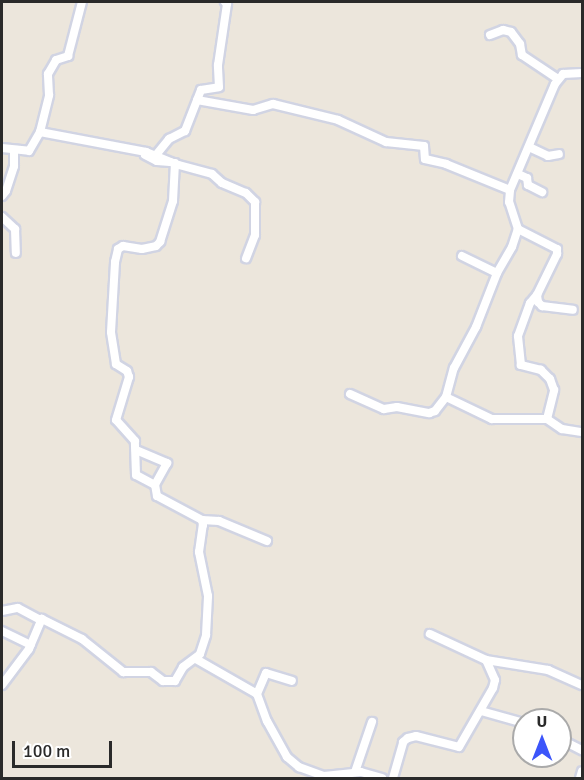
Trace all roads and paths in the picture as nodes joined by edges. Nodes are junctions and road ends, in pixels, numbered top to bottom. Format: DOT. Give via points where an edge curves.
graph roads {
  1 [pos="82,2"];
  2 [pos="225,2"];
  3 [pos="490,35"];
  4 [pos="582,73"];
  5 [pos="558,79"];
  6 [pos="197,100"];
  7 [pos="40,132"];
  8 [pos="529,147"];
  9 [pos="2,148"];
  10 [pos="136,149"];
  11 [pos="14,151"];
  12 [pos="559,154"];
  13 [pos="156,155"];
  14 [pos="174,163"];
  15 [pos="518,174"];
  16 [pos="510,190"];
  17 [pos="542,192"];
  18 [pos="2,196"];
  19 [pos="2,218"];
  20 [pos="518,229"];
  21 [pos="16,253"];
  22 [pos="462,255"];
  23 [pos="246,258"];
  24 [pos="497,273"];
  25 [pos="537,295"];
  26 [pos="573,310"];
  27 [pos="350,394"];
  28 [pos="446,397"];
  29 [pos="547,419"];
  30 [pos="582,432"];
  31 [pos="136,450"];
  32 [pos="155,485"];
  33 [pos="202,520"];
  34 [pos="267,541"];
  35 [pos="2,611"];
  36 [pos="41,620"];
  37 [pos="2,631"];
  38 [pos="430,634"];
  39 [pos="31,645"];
  40 [pos="196,659"];
  41 [pos="486,660"];
  42 [pos="292,681"];
  43 [pos="2,685"];
  44 [pos="582,685"];
  45 [pos="257,694"];
  46 [pos="481,711"];
  47 [pos="512,720"];
  48 [pos="372,722"];
  49 [pos="582,771"];
  50 [pos="355,772"];
  51 [pos="382,778"];
  52 [pos="393,778"];
  53 [pos="580,778"];
  1 -- 7 [label="street" via="69,56 56,60 48,74 49,95"];
  2 -- 6 [label="street" via="219,87 203,89"];
  3 -- 5 [label="street" via="503,30 512,32 522,55"];
  4 -- 5 [label="street" via="566,73"];
  5 -- 8 [label="street"];
  6 -- 13 [label="street" via="184,131 169,139"];
  6 -- 16 [label="street" via="253,110 273,104 338,120 394,144 424,146 425,159"];
  7 -- 10 [label="street"];
  7 -- 11 [label="street" via="29,151"];
  8 -- 12 [label="street" via="548,156"];
  8 -- 15 [label="street"];
  9 -- 11 [label="street"];
  10 -- 13 [label="street"];
  10 -- 14 [label="street" via="157,161"];
  11 -- 18 [label="street" via="14,166"];
  13 -- 14 [label="street"];
  14 -- 23 [label="street" via="212,174 254,200 255,236"];
  14 -- 31 [label="street" via="173,201 160,242 142,249 120,247 115,262 111,343 116,364 129,377 116,420 135,441"];
  15 -- 16 [label="street"];
  15 -- 17 [label="street"];
  16 -- 20 [label="street" via="509,202"];
  19 -- 21 [label="street" via="15,229"];
  20 -- 24 [label="street"];
  20 -- 25 [label="street" via="556,249 555,262"];
  22 -- 24 [label="street"];
  24 -- 28 [label="street" via="476,327 454,368"];
  25 -- 26 [label="street" via="542,306"];
  25 -- 29 [label="street" via="520,326 520,357 521,365 541,370 550,379 554,390"];
  27 -- 28 [label="street" via="382,409 399,407 429,412 435,411"];
  28 -- 29 [label="street" via="501,421"];
  29 -- 30 [label="street" via="562,429"];
  31 -- 32 [label="street" via="136,475"];
  31 -- 32 [label="street" via="167,463"];
  32 -- 33 [label="street" via="157,496"];
  33 -- 34 [label="street" via="219,521"];
  33 -- 40 [label="street" via="199,552 206,579 207,615 206,634"];
  35 -- 36 [label="street" via="18,608"];
  36 -- 39 [label="street"];
  36 -- 40 [label="street" via="82,639 123,672 151,672 162,681 172,682 183,667"];
  37 -- 39 [label="street"];
  38 -- 41 [label="street"];
  39 -- 43 [label="street"];
  40 -- 45 [label="street"];
  41 -- 44 [label="street" via="548,670"];
  41 -- 46 [label="street" via="495,680"];
  42 -- 45 [label="street" via="266,673"];
  45 -- 50 [label="street" via="287,757 299,767 324,776"];
  46 -- 47 [label="street"];
  46 -- 52 [label="street" via="459,747 416,736 408,738 403,742"];
  48 -- 50 [label="street"];
  49 -- 53 [label="street"];
  50 -- 51 [label="street"];
}
